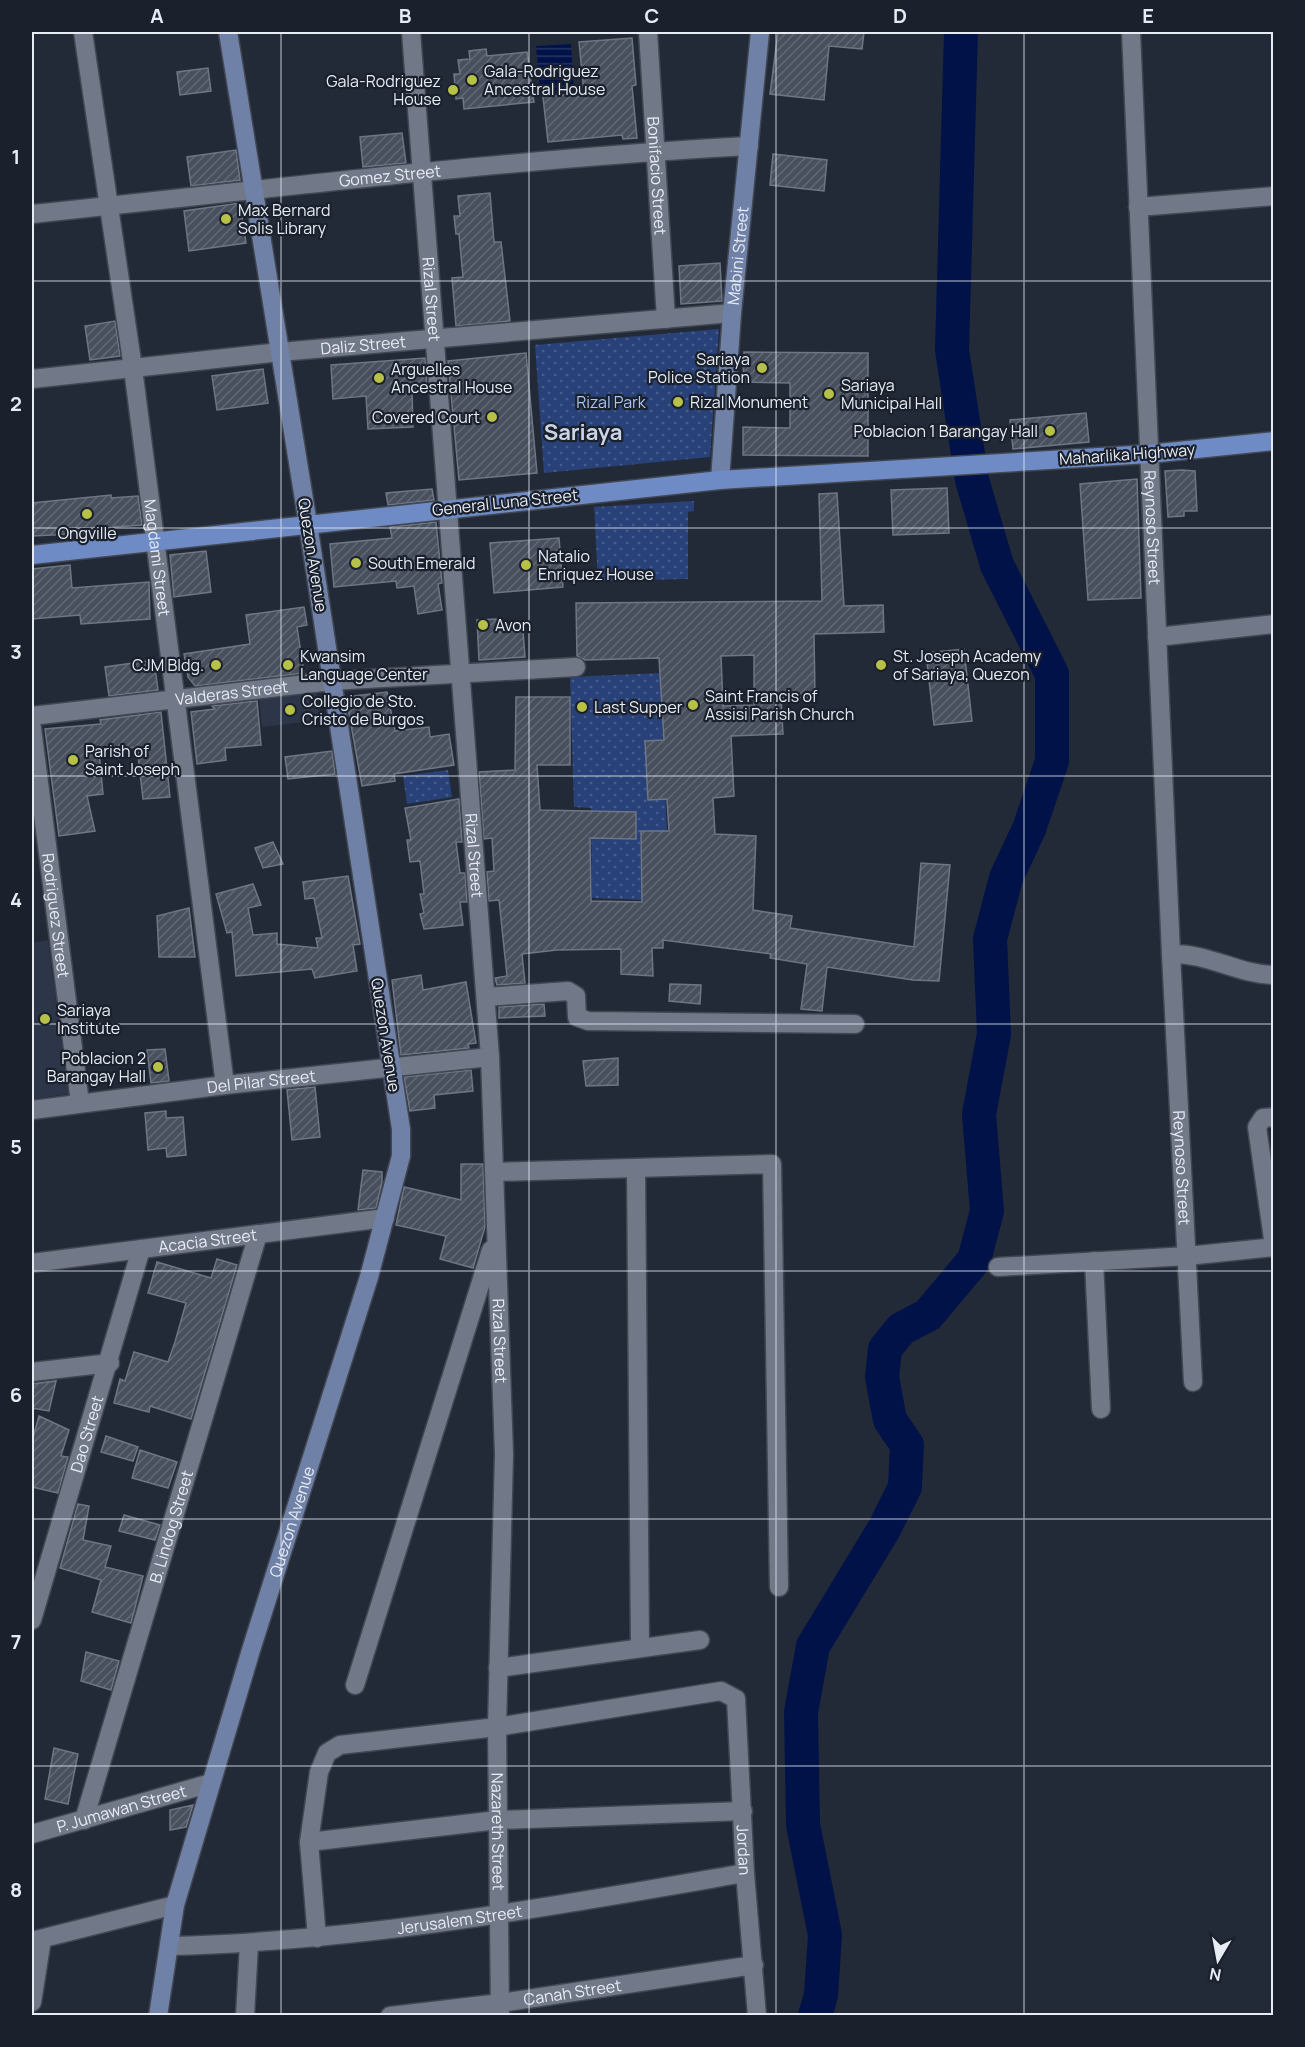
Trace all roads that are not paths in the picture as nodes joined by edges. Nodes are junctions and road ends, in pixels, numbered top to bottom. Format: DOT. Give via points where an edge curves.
graph roads {
  1 [pos="82,32"];
  2 [pos="228,32"];
  3 [pos="411,32"];
  4 [pos="648,32"];
  5 [pos="760,32"];
  6 [pos="1131,32"];
  7 [pos="749,146"];
  8 [pos="656,151"];
  9 [pos="422,173"];
  10 [pos="254,190"];
  11 [pos="1274,196"];
  12 [pos="108,206"];
  13 [pos="1138,207"];
  14 [pos="32,214"];
  15 [pos="732,313"];
  16 [pos="666,319"];
  17 [pos="436,338"];
  18 [pos="280,352"];
  19 [pos="133,368"];
  20 [pos="32,379"];
  21 [pos="1274,441"];
  22 [pos="1149,454"];
  23 [pos="980,463"];
  24 [pos="720,480"];
  25 [pos="448,508"];
  26 [pos="308,524"];
  27 [pos="155,541"];
  28 [pos="32,555"];
  29 [pos="1274,624"];
  30 [pos="1157,636"];
  31 [pos="576,667"];
  32 [pos="459,674"];
  33 [pos="332,681"];
  34 [pos="178,700"];
  35 [pos="32,716"];
  36 [pos="32,728"];
  37 [pos="1171,954"];
  38 [pos="1274,975"];
  39 [pos="486,997"];
  40 [pos="855,1024"];
  41 [pos="490,1057"];
  42 [pos="391,1067"];
  43 [pos="225,1085"];
  44 [pos="80,1103"];
  45 [pos="32,1110"];
  46 [pos="1274,1117"];
  47 [pos="636,1168"];
  48 [pos="495,1172"];
  49 [pos="385,1218"];
  50 [pos="258,1234"];
  51 [pos="495,1237"];
  52 [pos="1274,1246"];
  53 [pos="141,1249"];
  54 [pos="1187,1256"];
  55 [pos="1094,1261"];
  56 [pos="32,1263"];
  57 [pos="998,1267"];
  58 [pos="110,1363"];
  59 [pos="32,1372"];
  60 [pos="1194,1382"];
  61 [pos="1101,1409"];
  62 [pos="778,1587"];
  63 [pos="32,1620"];
  64 [pos="700,1640"];
  65 [pos="640,1648"];
  66 [pos="498,1676"];
  67 [pos="355,1684"];
  68 [pos="497,1726"];
  69 [pos="211,1784"];
  70 [pos="742,1811"];
  71 [pos="84,1820"];
  72 [pos="498,1820"];
  73 [pos="32,1834"];
  74 [pos="309,1842"];
  75 [pos="745,1873"];
  76 [pos="175,1905"];
  77 [pos="499,1915"];
  78 [pos="317,1938"];
  79 [pos="37,1940"];
  80 [pos="249,1944"];
  81 [pos="171,1946"];
  82 [pos="754,1965"];
  83 [pos="32,2002"];
  84 [pos="500,2009"];
  85 [pos="158,2016"];
  86 [pos="245,2016"];
  87 [pos="390,2016"];
  88 [pos="757,2016"];
  1 -- 12 [label="street, Magdami Street"];
  2 -- 10 [label="street, Quezon Avenue"];
  3 -- 9 [label="street, Rizal Street"];
  4 -- 8 [label="street, Bonifacio Street"];
  5 -- 7 [label="street, Mabini Street"];
  6 -- 13 [label="street, Reynoso Street"];
  7 -- 8 [label="street, Gomez Street"];
  7 -- 15 [label="street, Mabini Street"];
  8 -- 9 [label="street, Gomez Street"];
  8 -- 16 [label="street, Bonifacio Street"];
  9 -- 10 [label="street, Gomez Street"];
  9 -- 17 [label="street, Rizal Street"];
  10 -- 12 [label="street, Gomez Street"];
  10 -- 18 [label="street, Quezon Avenue"];
  11 -- 13 [label="street"];
  12 -- 14 [label="street, Gomez Street"];
  12 -- 19 [label="street, Magdami Street"];
  13 -- 22 [label="street, Reynoso Street"];
  15 -- 16 [label="street, Daliz Street"];
  15 -- 24 [label="street, Mabini Street"];
  16 -- 17 [label="street, Daliz Street"];
  17 -- 18 [label="street, Daliz Street"];
  17 -- 25 [label="street, Rizal Street"];
  18 -- 19 [label="street, Daliz Street"];
  18 -- 26 [label="street, Quezon Avenue"];
  19 -- 20 [label="street, Daliz Street"];
  19 -- 27 [label="street, Magdami Street"];
  21 -- 22 [label="main road, Maharlika Highway"];
  22 -- 23 [label="main road, Maharlika Highway"];
  22 -- 30 [label="street, Reynoso Street"];
  23 -- 24 [label="main road, General Luna Street"];
  24 -- 25 [label="main road, General Luna Street"];
  25 -- 26 [label="main road, General Luna Street"];
  25 -- 32 [label="street, Rizal Street"];
  26 -- 27 [label="main road, General Luna Street"];
  26 -- 33 [label="street, Quezon Avenue"];
  27 -- 28 [label="main road, General Luna Street"];
  27 -- 34 [label="street, Magdami Street"];
  29 -- 30 [label="street"];
  30 -- 37 [label="street, Reynoso Street"];
  31 -- 32 [label="street, Valderas Street"];
  32 -- 33 [label="street, Valderas Street"];
  32 -- 39 [label="street, Rizal Street"];
  33 -- 34 [label="street, Valderas Street"];
  33 -- 42 [label="street, Quezon Avenue"];
  34 -- 35 [label="street, Valderas Street"];
  34 -- 43 [label="street, Magdami Street"];
  36 -- 44 [label="street, Rodriguez Street"];
  37 -- 38 [label="street" via="1207,957 1252,973"];
  37 -- 54 [label="street, Reynoso Street"];
  39 -- 40 [label="street" via="568,991 576,996 577,1017 588,1021"];
  39 -- 41 [label="street, Rizal Street"];
  41 -- 42 [label="street, Del Pilar Street"];
  41 -- 48 [label="street, Rizal Street"];
  42 -- 43 [label="street, Del Pilar Street"];
  42 -- 49 [label="street, Quezon Avenue" via="401,1129 401,1156"];
  43 -- 44 [label="street, Del Pilar Street"];
  44 -- 45 [label="street, Del Pilar Street"];
  46 -- 52 [label="street" via="1263,1118 1257,1127"];
  47 -- 48 [label="street"];
  47 -- 62 [label="street" via="772,1164"];
  47 -- 65 [label="street"];
  48 -- 51 [label="street, Rizal Street"];
  49 -- 50 [label="street, Acacia Street"];
  49 -- 69 [label="street, Quezon Avenue"];
  50 -- 53 [label="street, Acacia Street"];
  50 -- 71 [label="street, B. Lindog Street"];
  51 -- 66 [label="street, Rizal Street" via="504,1454"];
  51 -- 67 [label="street"];
  52 -- 54 [label="street"];
  53 -- 56 [label="street, Acacia Street"];
  53 -- 58 [label="street, Dao Street"];
  54 -- 55 [label="street"];
  54 -- 60 [label="street, Reynoso Street"];
  55 -- 57 [label="street"];
  55 -- 61 [label="street"];
  58 -- 59 [label="street"];
  58 -- 63 [label="street, Dao Street"];
  64 -- 65 [label="street"];
  65 -- 66 [label="street"];
  66 -- 68 [label="street, Nazareth Street"];
  68 -- 70 [label="street, Jordan" via="721,1691 736,1700"];
  68 -- 72 [label="street, Nazareth Street"];
  68 -- 74 [label="street" via="340,1745 327,1753 319,1772"];
  69 -- 71 [label="street, P. Jumawan Street"];
  69 -- 76 [label="street, Quezon Avenue"];
  70 -- 72 [label="street"];
  70 -- 75 [label="street, Jordan"];
  71 -- 73 [label="street, P. Jumawan Street"];
  72 -- 74 [label="street"];
  72 -- 77 [label="street, Nazareth Street"];
  74 -- 78 [label="street"];
  75 -- 77 [label="street, Jerusalem Street"];
  75 -- 82 [label="street, Jordan"];
  76 -- 79 [label="street"];
  76 -- 81 [label="street, Quezon Avenue"];
  77 -- 78 [label="street, Jerusalem Street"];
  77 -- 84 [label="street, Nazareth Street"];
  78 -- 80 [label="street, Jerusalem Street"];
  79 -- 83 [label="street"];
  80 -- 81 [label="street, Jerusalem Street"];
  80 -- 86 [label="street"];
  81 -- 85 [label="street, Quezon Avenue"];
  82 -- 84 [label="street, Canah Street"];
  82 -- 88 [label="street, Jordan"];
  84 -- 87 [label="street, Canah Street"];
}
